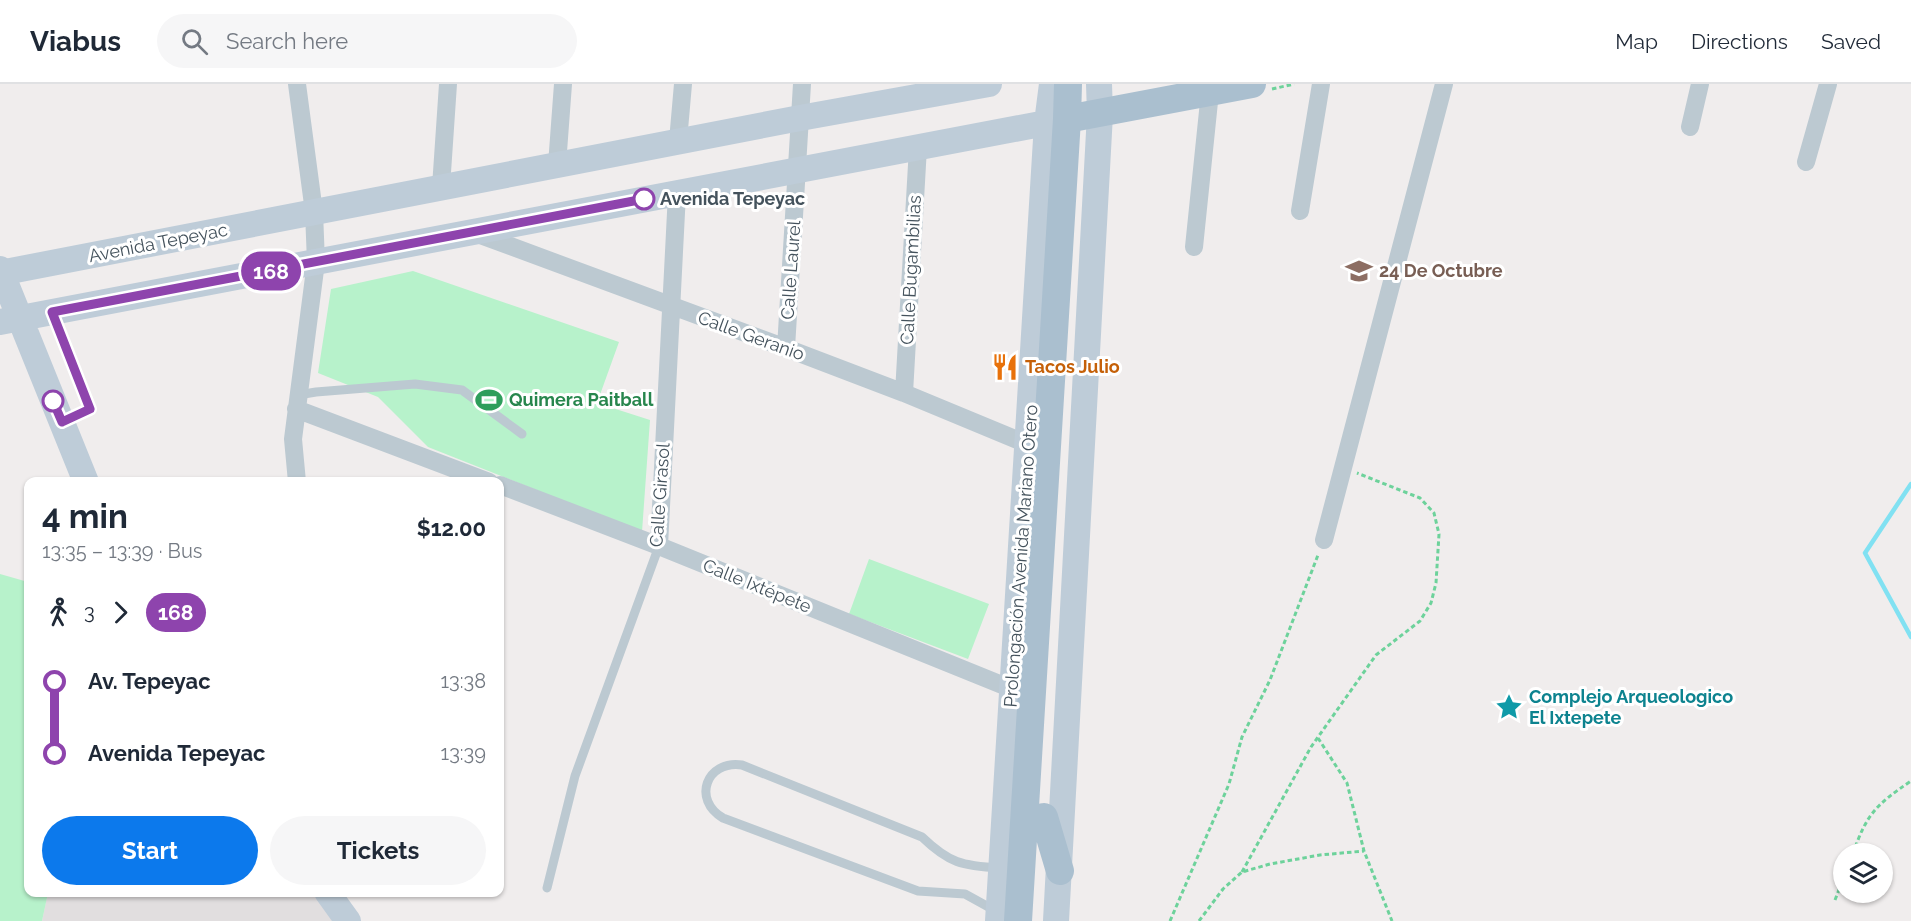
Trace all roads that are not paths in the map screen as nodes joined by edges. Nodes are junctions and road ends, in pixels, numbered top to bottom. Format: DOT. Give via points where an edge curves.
graph roads {
  1 [pos="297,84"];
  2 [pos="448,84"];
  3 [pos="563,84"];
  4 [pos="683,84"];
  5 [pos="802,84"];
  6 [pos="989,84"];
  7 [pos="1052,84"];
  8 [pos="1068,84"];
  9 [pos="1084,84"];
  10 [pos="1099,84"];
  11 [pos="1252,84"];
  12 [pos="1321,84"];
  13 [pos="1444,84"];
  14 [pos="1700,84"];
  15 [pos="1828,84"];
  16 [pos="919,89"];
  17 [pos="1210,92"];
  18 [pos="800,118"];
  19 [pos="1075,118"];
  20 [pos="1690,127"];
  21 [pos="678,141"];
  22 [pos="918,147"];
  23 [pos="1806,162"];
  24 [pos="557,165"];
  25 [pos="797,171"];
  26 [pos="441,188"];
  27 [pos="677,193"];
  28 [pos="1300,211"];
  29 [pos="314,212"];
  30 [pos="473,232"];
  31 [pos="1194,247"];
  32 [pos="316,262"];
  33 [pos="0,272"];
  34 [pos="671,306"];
  35 [pos="52,312"];
  36 [pos="10,320"];
  37 [pos="786,348"];
  38 [pos="904,393"];
  39 [pos="297,402"];
  40 [pos="62,422"];
  41 [pos="522,434"];
  42 [pos="1027,444"];
  43 [pos="84,477"];
  44 [pos="297,477"];
  45 [pos="477,477"];
  46 [pos="504,487"];
  47 [pos="1324,540"];
  48 [pos="658,546"];
  49 [pos="1012,689"];
  50 [pos="1034,816"];
  51 [pos="1002,868"];
  52 [pos="1060,871"];
  53 [pos="547,888"];
  54 [pos="332,897"];
  55 [pos="1005,919"];
  56 [pos="348,921"];
  57 [pos="1037,921"];
  58 [pos="1056,921"];
  1 -- 29 [label="street"];
  2 -- 26 [label="street"];
  3 -- 24 [label="street"];
  4 -- 21 [label="street"];
  5 -- 18 [label="street, Calle Laurel"];
  6 -- 16 [label="street, Avenida Tepeyac"];
  7 -- 19 [label="street, Prolongación Avenida Mariano Otero"];
  8 -- 19 [label="main road, Prolongación Avenida Mariano Otero"];
  9 -- 19 [label="main road, Prolongación Avenida Mariano Otero"];
  10 -- 19 [label="street, Prolongación Avenida Mariano Otero"];
  11 -- 17 [label="main road"];
  12 -- 28 [label="street"];
  13 -- 47 [label="street"];
  14 -- 20 [label="street"];
  15 -- 23 [label="street"];
  16 -- 18 [label="street, Avenida Tepeyac"];
  17 -- 19 [label="main road"];
  17 -- 31 [label="street"];
  18 -- 21 [label="street, Avenida Tepeyac"];
  18 -- 25 [label="street, Calle Laurel"];
  19 -- 22 [label="street"];
  19 -- 42 [label="street, Prolongación Avenida Mariano Otero"];
  19 -- 50 [label="main road, Prolongación Avenida Mariano Otero"];
  19 -- 52 [label="street, Prolongación Avenida Mariano Otero"];
  21 -- 24 [label="street, Avenida Tepeyac"];
  22 -- 25 [label="street"];
  22 -- 38 [label="street, Calle Bugambilias"];
  24 -- 26 [label="street, Avenida Tepeyac"];
  25 -- 27 [label="street"];
  25 -- 37 [label="street, Calle Laurel"];
  26 -- 29 [label="street, Avenida Tepeyac"];
  27 -- 30 [label="street"];
  27 -- 34 [label="street, Calle Girasol"];
  29 -- 32 [label="street"];
  29 -- 33 [label="street, Avenida Tepeyac"];
  30 -- 32 [label="street"];
  30 -- 34 [label="street, Calle Geranio"];
  32 -- 35 [label="street"];
  32 -- 39 [label="street"];
  33 -- 36 [label="street"];
  34 -- 37 [label="street, Calle Geranio"];
  34 -- 48 [label="street, Calle Girasol"];
  35 -- 36 [label="street"];
  35 -- 40 [label="lane" via="90,409"];
  36 -- 40 [label="street"];
  37 -- 38 [label="street, Calle Geranio"];
  38 -- 42 [label="street, Calle Geranio"];
  39 -- 41 [label="lane" via="415,384 462,390"];
  39 -- 44 [label="street" via="293,439"];
  39 -- 45 [label="street"];
  40 -- 43 [label="street"];
  42 -- 49 [label="street, Prolongación Avenida Mariano Otero"];
  46 -- 48 [label="street, Calle Ixtépete"];
  48 -- 49 [label="street, Calle Ixtépete"];
  48 -- 53 [label="lane, Calle Girasol" via="575,776"];
  49 -- 51 [label="street, Prolongación Avenida Mariano Otero"];
  50 -- 51 [label="main road"];
  50 -- 52 [label="main road"];
  50 -- 55 [label="main road, Prolongación Avenida Mariano Otero"];
  50 -- 57 [label="main road, Prolongación Avenida Mariano Otero"];
  51 -- 55 [label="street, Prolongación Avenida Mariano Otero"];
  51 -- 55 [label="lane" via="955,863 922,837 742,765 719,768 706,786 708,802 723,818 918,891 965,894"];
  52 -- 58 [label="street, Prolongación Avenida Mariano Otero"];
  54 -- 56 [label="street"];
}
